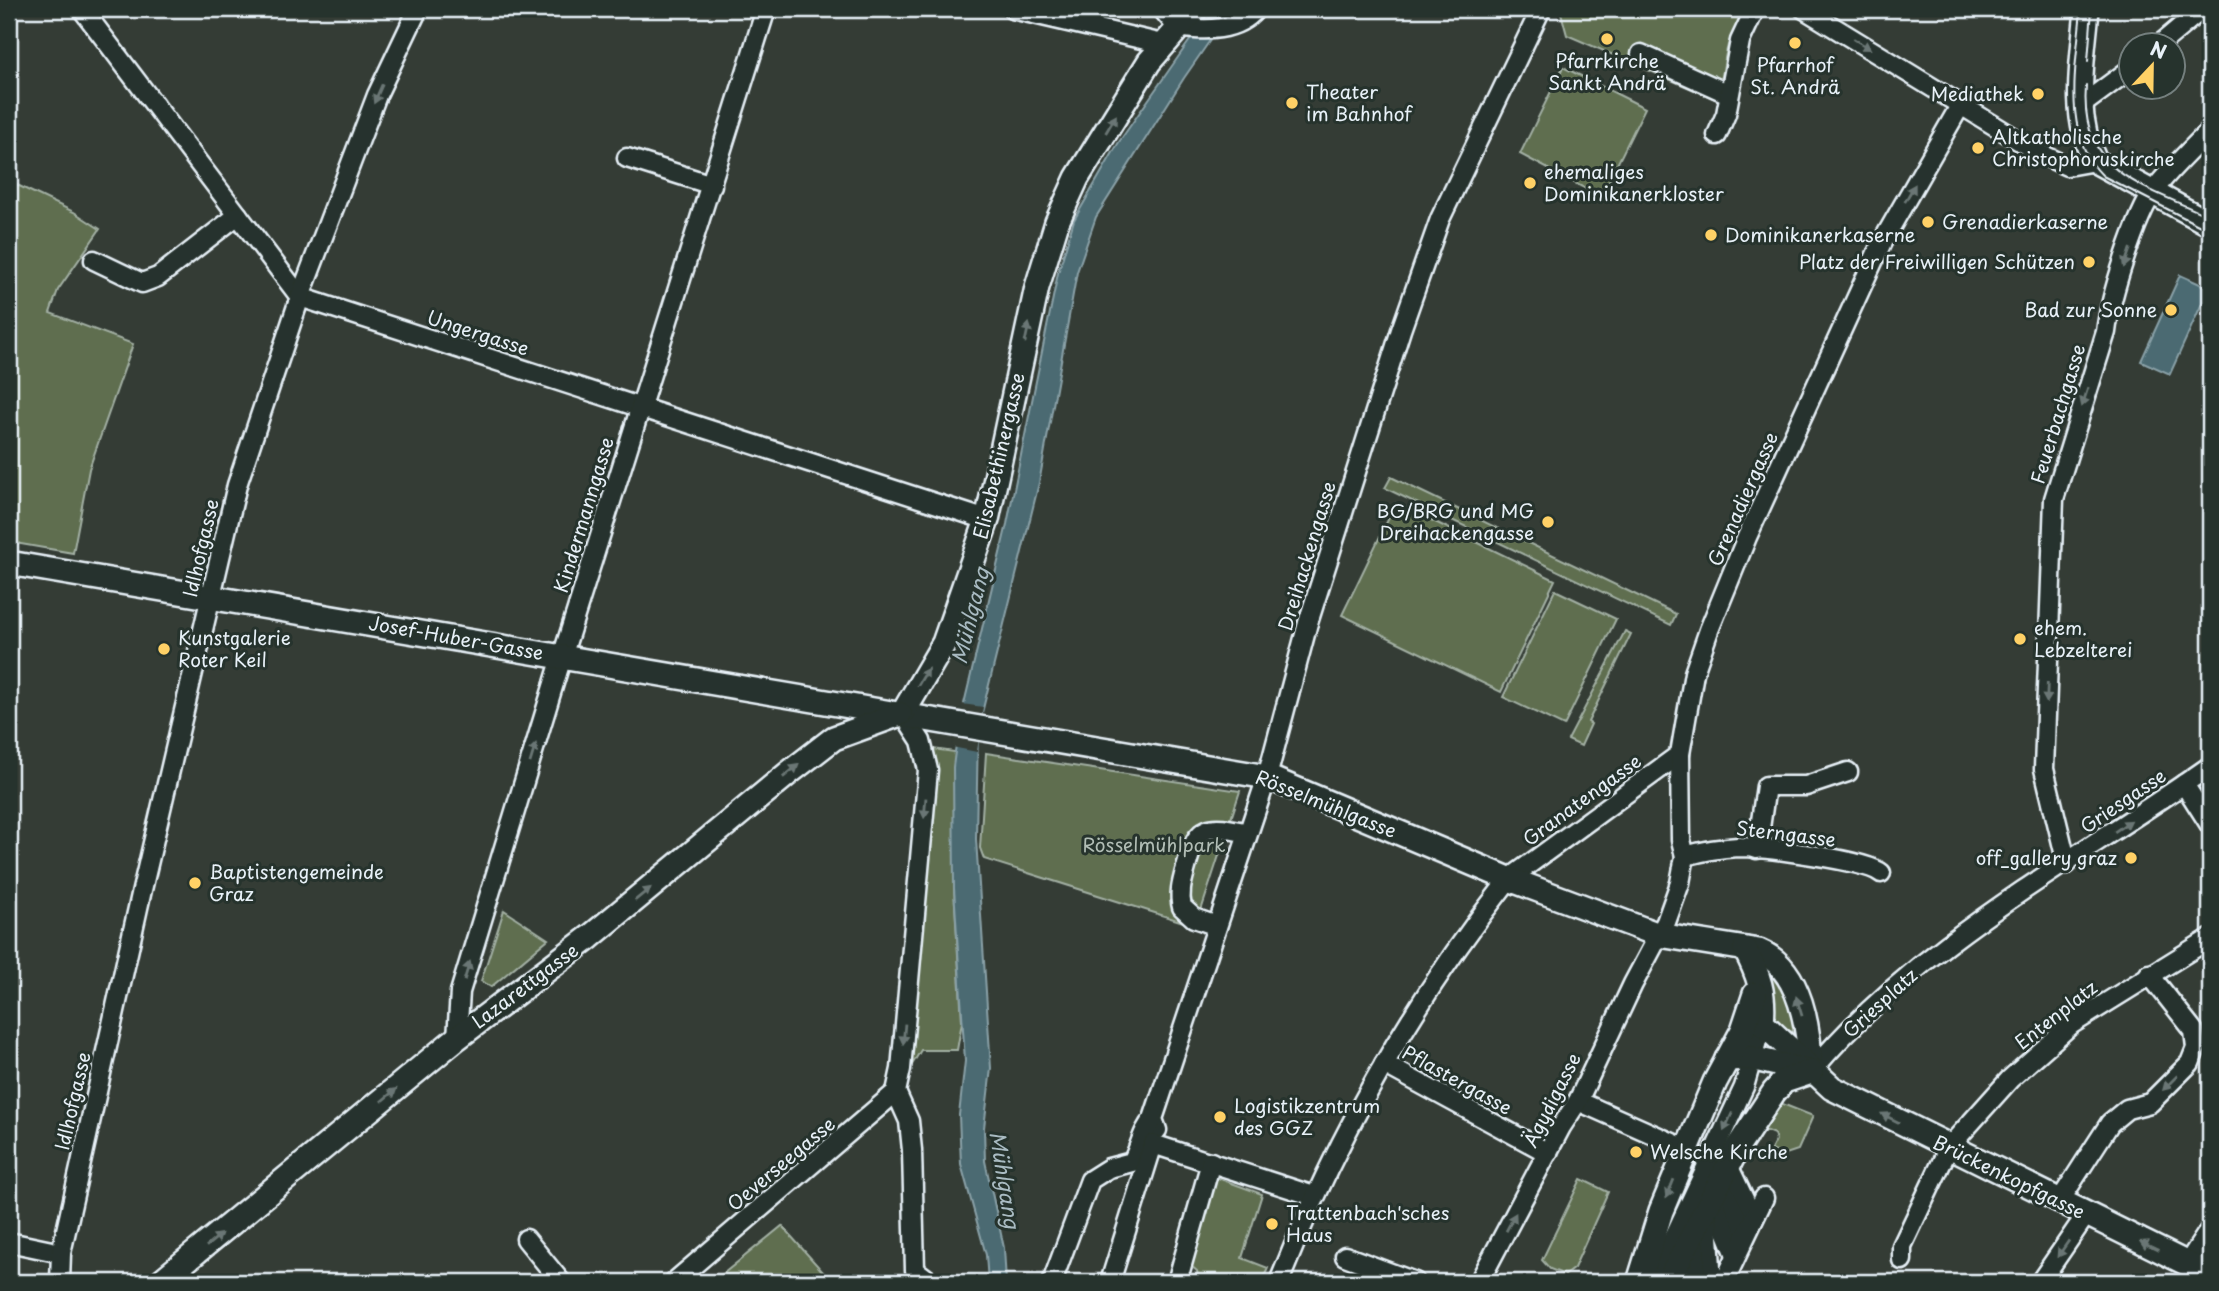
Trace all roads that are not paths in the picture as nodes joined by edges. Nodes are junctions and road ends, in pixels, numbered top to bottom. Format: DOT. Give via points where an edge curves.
graph roads {
  1 [pos="82,9"];
  2 [pos="418,9"];
  3 [pos="766,9"];
  4 [pos="1013,9"];
  5 [pos="1256,9"];
  6 [pos="1541,9"];
  7 [pos="1755,9"];
  8 [pos="1804,9"];
  9 [pos="2087,9"];
  10 [pos="2202,9"];
  11 [pos="1179,24"];
  12 [pos="2175,32"];
  13 [pos="1641,54"];
  14 [pos="2118,78"];
  15 [pos="1729,94"];
  16 [pos="1961,106"];
  17 [pos="2080,107"];
  18 [pos="2210,130"];
  19 [pos="1717,135"];
  20 [pos="627,159"];
  21 [pos="2095,161"];
  22 [pos="712,185"];
  23 [pos="2152,194"];
  24 [pos="238,215"];
  25 [pos="2210,224"];
  26 [pos="94,261"];
  27 [pos="300,297"];
  28 [pos="640,407"];
  29 [pos="987,520"];
  30 [pos="9,563"];
  31 [pos="211,597"];
  32 [pos="562,656"];
  33 [pos="903,713"];
  34 [pos="1680,754"];
  35 [pos="2210,766"];
  36 [pos="1848,772"];
  37 [pos="1267,777"];
  38 [pos="2184,784"];
  39 [pos="2210,825"];
  40 [pos="1247,833"];
  41 [pos="1757,849"];
  42 [pos="1685,856"];
  43 [pos="2067,864"];
  44 [pos="1881,873"];
  45 [pos="1509,879"];
  46 [pos="1217,926"];
  47 [pos="1659,935"];
  48 [pos="1953,939"];
  49 [pos="2209,939"];
  50 [pos="1740,948"];
  51 [pos="1758,974"];
  52 [pos="2149,974"];
  53 [pos="1762,1023"];
  54 [pos="457,1038"];
  55 [pos="1751,1058"];
  56 [pos="1727,1059"];
  57 [pos="1384,1064"];
  58 [pos="1811,1072"];
  59 [pos="896,1093"];
  60 [pos="1578,1101"];
  61 [pos="1949,1147"];
  62 [pos="1686,1149"];
  63 [pos="1548,1153"];
  64 [pos="1211,1162"];
  65 [pos="1717,1187"];
  66 [pos="1314,1196"];
  67 [pos="1764,1198"];
  68 [pos="2059,1202"];
  69 [pos="2086,1216"];
  70 [pos="1749,1226"];
  71 [pos="2210,1229"];
  72 [pos="1695,1230"];
  73 [pos="526,1239"];
  74 [pos="9,1242"];
  75 [pos="61,1253"];
  76 [pos="1736,1255"];
  77 [pos="1345,1256"];
  78 [pos="1902,1260"];
  79 [pos="2187,1265"];
  80 [pos="2210,1275"];
  81 [pos="1114,1281"];
  82 [pos="60,1282"];
  83 [pos="160,1282"];
  84 [pos="561,1282"];
  85 [pos="674,1282"];
  86 [pos="931,1282"];
  87 [pos="1052,1282"];
  88 [pos="1177,1282"];
  89 [pos="1279,1282"];
  90 [pos="1415,1282"];
  91 [pos="1479,1282"];
  92 [pos="1639,1282"];
  93 [pos="1653,1282"];
  94 [pos="1668,1282"];
  95 [pos="1696,1282"];
  96 [pos="1712,1282"];
  97 [pos="1724,1282"];
  98 [pos="2040,1282"];
  1 -- 24 [label="street"];
  2 -- 27 [label="street, Idlhofgasse, one-way" via="377,95"];
  3 -- 22 [label="street, Kindermanngasse"];
  4 -- 11 [label="street"];
  5 -- 11 [label="street" via="1238,25"];
  6 -- 37 [label="street, Dreihackengasse" via="1440,219 1323,572"];
  7 -- 15 [label="street" via="1740,41"];
  8 -- 16 [label="street, one-way"];
  9 -- 17 [label="main road"];
  10 -- 12 [label="street"];
  29 -- 11 [label="main road, Elisabethinergasse, one-way" via="1037,287 1056,222 1077,177"];
  13 -- 15 [label="street"];
  14 -- 17 [label="street"];
  15 -- 19 [label="street"];
  16 -- 21 [label="street" via="2067,166"];
  34 -- 16 [label="street, Grenadiergasse, one-way" via="1694,673 1709,630 1846,319 1892,225"];
  17 -- 21 [label="main road"];
  18 -- 23 [label="street, Feuerbachgasse"];
  20 -- 22 [label="street"];
  21 -- 23 [label="main road"];
  22 -- 28 [label="street, Kindermanngasse"];
  23 -- 25 [label="main road"];
  23 -- 43 [label="street, Feuerbachgasse, one-way" via="2109,311 2054,499 2044,769"];
  24 -- 26 [label="street" via="158,277 142,283"];
  24 -- 27 [label="street"];
  27 -- 28 [label="street, Ungergasse"];
  27 -- 31 [label="street, Idlhofgasse" via="237,485"];
  28 -- 29 [label="street, Ungergasse"];
  28 -- 32 [label="street, Kindermanngasse"];
  33 -- 29 [label="main road, Elisabethinergasse, one-way" via="944,642"];
  30 -- 31 [label="main road, Josef-Huber-Gasse"];
  31 -- 32 [label="main road, Josef-Huber-Gasse"];
  31 -- 75 [label="street, Idlhofgasse"];
  32 -- 33 [label="main road, Josef-Huber-Gasse"];
  54 -- 32 [label="street, Kindermanngasse, one-way" via="460,992"];
  33 -- 37 [label="main road, Rösselmühlgasse"];
  54 -- 33 [label="main road, Lazarettgasse, one-way" via="590,937 828,743"];
  33 -- 59 [label="street, one-way" via="921,741 928,770"];
  34 -- 42 [label="street, Grenadiergasse"];
  34 -- 45 [label="street, Granatengasse"];
  35 -- 38 [label="street, Griesgasse"];
  36 -- 41 [label="street" via="1806,786 1766,786"];
  37 -- 40 [label="street, Dreihackengasse"];
  37 -- 45 [label="main road, Rösselmühlgasse"];
  38 -- 39 [label="street"];
  43 -- 38 [label="street, Griesgasse, one-way"];
  40 -- 46 [label="street, Dreihackengasse"];
  40 -- 46 [label="street" via="1219,826 1199,833 1193,842 1180,888 1182,908"];
  41 -- 42 [label="street, Sterngasse" via="1708,849"];
  41 -- 44 [label="street, Sterngasse" via="1811,855"];
  42 -- 47 [label="street, Grenadiergasse" via="1680,883"];
  43 -- 48 [label="street, Griesgasse"];
  45 -- 47 [label="main road, Rösselmühlgasse"];
  45 -- 57 [label="street, Granatengasse" via="1434,982"];
  46 -- 87 [label="street, Dreihackengasse" via="1155,1125 1146,1127 1132,1163 1109,1168 1090,1180"];
  47 -- 50 [label="main road, Rösselmühlgasse"];
  47 -- 60 [label="street, Ägydigasse"];
  48 -- 58 [label="street, Griesplatz" via="1846,1032"];
  49 -- 52 [label="street, Entenplatz"];
  50 -- 51 [label="main road"];
  58 -- 50 [label="main road, one-way" via="1810,1040 1791,979 1774,957"];
  51 -- 53 [label="main road" via="1764,999"];
  51 -- 56 [label="main road" via="1754,1003"];
  52 -- 61 [label="street, Entenplatz" via="2044,1048"];
  52 -- 68 [label="street, one-way" via="2194,1031 2196,1048 2190,1063 2150,1103 2127,1109 2110,1123"];
  53 -- 55 [label="street"];
  53 -- 58 [label="main road" via="1790,1046"];
  83 -- 54 [label="main road, Lazarettgasse, one-way"];
  55 -- 56 [label="main road"];
  55 -- 58 [label="main road"];
  55 -- 93 [label="street, one-way" via="1744,1087"];
  56 -- 62 [label="main road"];
  57 -- 63 [label="street, Pflastergasse"];
  57 -- 66 [label="street, Granatengasse"];
  61 -- 58 [label="main road, Brückenkopfgasse, one-way" via="1832,1088"];
  58 -- 65 [label="main road, Griesplatz" via="1784,1081 1774,1092"];
  59 -- 85 [label="street, Oeverseegasse"];
  59 -- 86 [label="street" via="909,1121 915,1270"];
  60 -- 62 [label="street"];
  60 -- 63 [label="street, Ägydigasse"];
  61 -- 68 [label="main road, Brückenkopfgasse"];
  61 -- 78 [label="street, Entenplatz" via="1902,1246"];
  62 -- 92 [label="main road, one-way"];
  91 -- 63 [label="street, Ägydigasse, one-way"];
  64 -- 66 [label="street"];
  64 -- 81 [label="street" via="1153,1144"];
  64 -- 88 [label="street"];
  65 -- 70 [label="street"];
  65 -- 72 [label="main road, Griesplatz"];
  65 -- 76 [label="street"];
  65 -- 96 [label="street"];
  66 -- 89 [label="street, Granatengasse"];
  67 -- 70 [label="street"];
  68 -- 69 [label="main road, Brückenkopfgasse"];
  79 -- 69 [label="main road, Brückenkopfgasse, one-way"];
  69 -- 98 [label="street, one-way"];
  70 -- 76 [label="street"];
  71 -- 79 [label="street"];
  72 -- 94 [label="main road, Griesplatz"];
  72 -- 95 [label="street"];
  73 -- 84 [label="street"];
  74 -- 75 [label="street"];
  75 -- 82 [label="street, Idlhofgasse"];
  76 -- 97 [label="street"];
  77 -- 90 [label="street"];
  79 -- 80 [label="main road, Brückenkopfgasse"];
}
